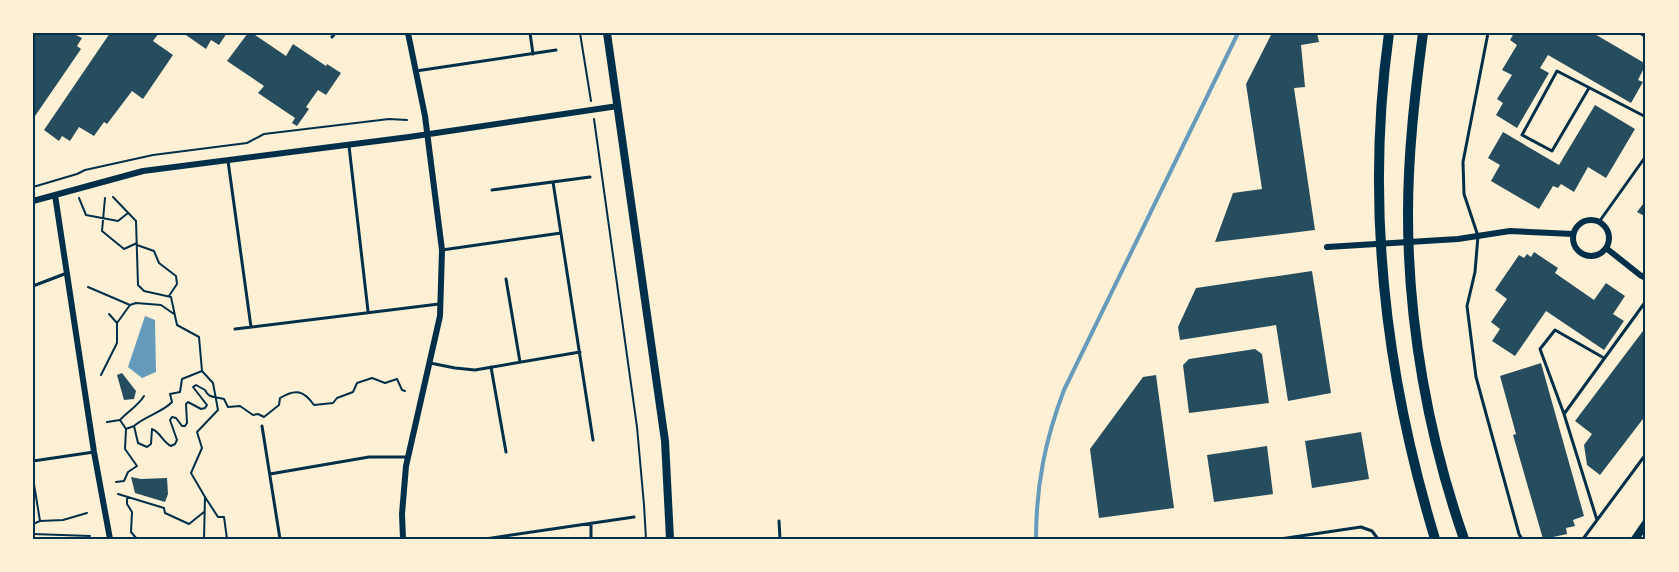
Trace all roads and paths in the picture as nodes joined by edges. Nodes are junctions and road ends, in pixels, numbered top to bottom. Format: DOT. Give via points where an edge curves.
graph roads {
  1 [pos="408,33"];
  2 [pos="530,33"];
  3 [pos="580,33"];
  4 [pos="607,33"];
  5 [pos="1389,33"];
  6 [pos="1423,33"];
  7 [pos="1488,33"];
  8 [pos="1640,33"];
  9 [pos="1646,37"];
  10 [pos="556,50"];
  11 [pos="533,54"];
  12 [pos="416,71"];
  13 [pos="1589,88"];
  14 [pos="590,94"];
  15 [pos="618,106"];
  16 [pos="1646,117"];
  17 [pos="407,120"];
  18 [pos="596,130"];
  19 [pos="427,134"];
  20 [pos="349,144"];
  21 [pos="1646,156"];
  22 [pos="227,159"];
  23 [pos="590,177"];
  24 [pos="553,182"];
  25 [pos="33,187"];
  26 [pos="492,190"];
  27 [pos="55,195"];
  28 [pos="113,197"];
  29 [pos="79,198"];
  30 [pos="105,198"];
  31 [pos="33,201"];
  32 [pos="128,213"];
  33 [pos="103,218"];
  34 [pos="1599,222"];
  35 [pos="561,232"];
  36 [pos="1573,234"];
  37 [pos="1478,236"];
  38 [pos="1408,241"];
  39 [pos="1382,243"];
  40 [pos="137,244"];
  41 [pos="1328,247"];
  42 [pos="1606,248"];
  43 [pos="442,250"];
  44 [pos="67,273"];
  45 [pos="1646,278"];
  46 [pos="506,279"];
  47 [pos="33,286"];
  48 [pos="88,287"];
  49 [pos="162,295"];
  50 [pos="169,296"];
  51 [pos="1646,301"];
  52 [pos="441,303"];
  53 [pos="130,305"];
  54 [pos="160,305"];
  55 [pos="368,311"];
  56 [pos="109,314"];
  57 [pos="175,315"];
  58 [pos="117,322"];
  59 [pos="251,327"];
  60 [pos="235,329"];
  61 [pos="580,352"];
  62 [pos="1604,358"];
  63 [pos="520,362"];
  64 [pos="430,363"];
  65 [pos="491,367"];
  66 [pos="202,370"];
  67 [pos="101,375"];
  68 [pos="405,391"];
  69 [pos="144,396"];
  70 [pos="216,397"];
  71 [pos="1564,414"];
  72 [pos="120,420"];
  73 [pos="107,422"];
  74 [pos="134,426"];
  75 [pos="262,426"];
  76 [pos="126,429"];
  77 [pos="593,440"];
  78 [pos="94,452"];
  79 [pos="506,452"];
  80 [pos="1646,454"];
  81 [pos="408,457"];
  82 [pos="33,461"];
  83 [pos="270,474"];
  84 [pos="33,478"];
  85 [pos="116,482"];
  86 [pos="118,495"];
  87 [pos="127,497"];
  88 [pos="205,497"];
  89 [pos="205,512"];
  90 [pos="87,513"];
  91 [pos="634,517"];
  92 [pos="1597,520"];
  93 [pos="40,521"];
  94 [pos="779,521"];
  95 [pos="1646,523"];
  96 [pos="33,524"];
  97 [pos="591,524"];
  98 [pos="33,534"];
  99 [pos="90,536"];
  100 [pos="110,539"];
  101 [pos="137,539"];
  102 [pos="204,539"];
  103 [pos="227,539"];
  104 [pos="280,539"];
  105 [pos="403,539"];
  106 [pos="485,539"];
  107 [pos="591,539"];
  108 [pos="646,539"];
  109 [pos="670,539"];
  110 [pos="780,539"];
  111 [pos="1280,539"];
  112 [pos="1378,539"];
  113 [pos="1435,539"];
  114 [pos="1464,539"];
  115 [pos="1522,539"];
  116 [pos="1583,539"];
  117 [pos="1635,539"];
  1 -- 12 [label="street"];
  2 -- 11 [label="lane"];
  3 -- 14 [label="path"];
  4 -- 15 [label="street"];
  5 -- 39 [label="main road" via="1380,125"];
  6 -- 38 [label="main road" via="1411,134"];
  7 -- 37 [label="lane" via="1463,162 1464,194"];
  8 -- 9 [label="lane"];
  10 -- 11 [label="lane"];
  11 -- 12 [label="lane"];
  12 -- 19 [label="street"];
  13 -- 13 [label="lane" via="1557,71 1522,135 1552,151"];
  13 -- 16 [label="lane"];
  15 -- 19 [label="street"];
  15 -- 109 [label="street" via="665,441"];
  17 -- 25 [label="path" via="264,134 247,143 153,155 85,170"];
  18 -- 108 [label="path" via="637,427"];
  19 -- 20 [label="street"];
  19 -- 43 [label="street"];
  20 -- 22 [label="street"];
  20 -- 55 [label="lane"];
  21 -- 34 [label="lane"];
  22 -- 27 [label="street" via="143,171"];
  22 -- 59 [label="lane"];
  23 -- 24 [label="lane"];
  24 -- 26 [label="lane"];
  24 -- 35 [label="lane"];
  27 -- 31 [label="street"];
  27 -- 44 [label="street"];
  28 -- 32 [label="path"];
  29 -- 33 [label="path" via="87,215"];
  30 -- 33 [label="path"];
  32 -- 33 [label="path" via="118,221"];
  32 -- 40 [label="path" via="136,221"];
  33 -- 40 [label="path" via="102,231 124,249"];
  34 -- 36 [label="street" via="1582,222"];
  34 -- 42 [label="street" via="1609,235"];
  35 -- 43 [label="lane"];
  35 -- 61 [label="lane"];
  36 -- 37 [label="street" via="1510,231"];
  36 -- 42 [label="street" via="1581,253 1594,256"];
  37 -- 38 [label="street"];
  37 -- 115 [label="lane" via="1467,306 1476,377"];
  38 -- 39 [label="street"];
  38 -- 114 [label="main road" via="1414,319 1428,406"];
  39 -- 41 [label="street"];
  39 -- 113 [label="main road" via="1388,333 1400,404"];
  40 -- 49 [label="path" via="138,285 144,291"];
  40 -- 50 [label="path" via="154,251 159,263 176,276 177,284"];
  42 -- 45 [label="street"];
  43 -- 52 [label="street"];
  44 -- 47 [label="lane"];
  44 -- 78 [label="street"];
  46 -- 63 [label="lane"];
  48 -- 53 [label="path"];
  49 -- 50 [label="path"];
  49 -- 54 [label="path"];
  50 -- 57 [label="path"];
  51 -- 62 [label="lane"];
  52 -- 55 [label="lane"];
  52 -- 64 [label="street"];
  53 -- 54 [label="path"];
  53 -- 58 [label="path"];
  54 -- 57 [label="path"];
  55 -- 59 [label="lane"];
  56 -- 58 [label="path"];
  57 -- 66 [label="path" via="177,325 199,337"];
  58 -- 67 [label="path" via="117,343"];
  59 -- 60 [label="lane"];
  61 -- 63 [label="lane"];
  61 -- 77 [label="lane"];
  62 -- 71 [label="lane"];
  62 -- 71 [label="lane" via="1555,330 1540,349"];
  63 -- 65 [label="lane"];
  64 -- 65 [label="lane" via="454,368"];
  64 -- 81 [label="street"];
  65 -- 79 [label="lane"];
  66 -- 70 [label="path" via="213,383"];
  66 -- 74 [label="path" via="182,379 180,392 170,394 172,402 167,407"];
  68 -- 70 [label="path" via="397,379 385,383 372,378 357,383 353,392 325,405 314,405 303,393 289,392 264,417 240,406 228,407 224,399"];
  69 -- 72 [label="path"];
  70 -- 74 [label="path" via="207,395 200,386 194,387 207,405 201,409 188,402 185,426 172,417 177,440 171,446 152,429 151,444 142,446"];
  70 -- 88 [label="path" via="218,410 197,432 202,448 191,472"];
  71 -- 92 [label="lane"];
  72 -- 73 [label="path"];
  72 -- 76 [label="path"];
  74 -- 76 [label="path"];
  75 -- 83 [label="lane"];
  76 -- 85 [label="path" via="124,449 137,466 124,481"];
  78 -- 82 [label="lane"];
  78 -- 100 [label="street"];
  80 -- 92 [label="lane"];
  81 -- 83 [label="lane" via="369,457"];
  81 -- 105 [label="street"];
  83 -- 104 [label="lane"];
  84 -- 93 [label="path"];
  86 -- 87 [label="path"];
  87 -- 89 [label="path" via="164,508 165,513 189,524"];
  87 -- 101 [label="path" via="132,512 131,532"];
  88 -- 89 [label="path"];
  88 -- 103 [label="path" via="218,517 224,517"];
  89 -- 102 [label="path"];
  90 -- 93 [label="path"];
  91 -- 97 [label="lane"];
  92 -- 116 [label="lane"];
  93 -- 96 [label="path"];
  94 -- 110 [label="lane"];
  95 -- 117 [label="street"];
  97 -- 106 [label="lane"];
  97 -- 107 [label="lane"];
  98 -- 99 [label="path"];
  111 -- 112 [label="lane" via="1361,526"];
}
